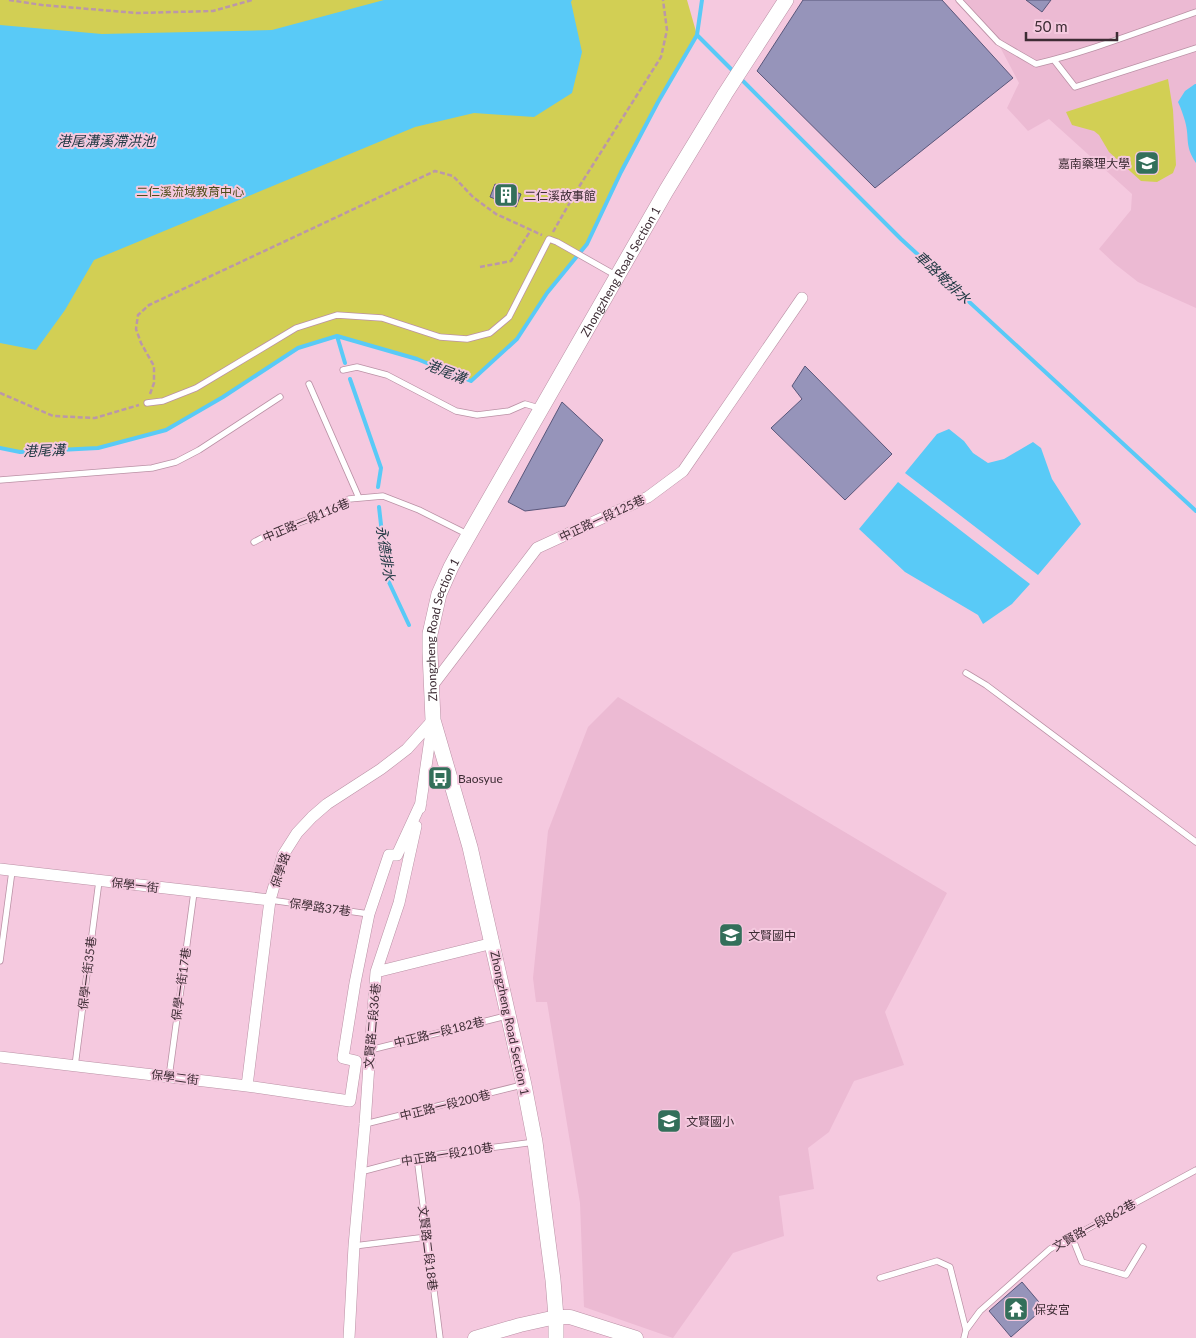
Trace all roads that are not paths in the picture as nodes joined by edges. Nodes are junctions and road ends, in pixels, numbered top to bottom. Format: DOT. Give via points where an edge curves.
graph roads {
  1 [pos="786,0"];
  2 [pos="960,0"];
  3 [pos="1196,12"];
  4 [pos="1196,48"];
  5 [pos="1054,60"];
  6 [pos="616,276"];
  7 [pos="802,298"];
  8 [pos="343,370"];
  9 [pos="308,384"];
  10 [pos="280,397"];
  11 [pos="147,403"];
  12 [pos="541,409"];
  13 [pos="0,480"];
  14 [pos="359,498"];
  15 [pos="469,535"];
  16 [pos="254,542"];
  17 [pos="966,673"];
  18 [pos="432,686"];
  19 [pos="433,720"];
  20 [pos="421,802"];
  21 [pos="1196,842"];
  22 [pos="0,869"];
  23 [pos="12,871"];
  24 [pos="99,881"];
  25 [pos="194,892"];
  26 [pos="270,900"];
  27 [pos="369,914"];
  28 [pos="492,943"];
  29 [pos="0,961"];
  30 [pos="376,972"];
  31 [pos="508,1015"];
  32 [pos="370,1050"];
  33 [pos="0,1058"];
  34 [pos="75,1066"];
  35 [pos="169,1076"];
  36 [pos="524,1085"];
  37 [pos="247,1086"];
  38 [pos="365,1124"];
  39 [pos="535,1142"];
  40 [pos="417,1157"];
  41 [pos="1195,1171"];
  42 [pos="360,1172"];
  43 [pos="427,1237"];
  44 [pos="1072,1237"];
  45 [pos="354,1246"];
  46 [pos="1143,1247"];
  47 [pos="880,1278"];
  48 [pos="556,1317"];
  49 [pos="966,1330"];
  50 [pos="349,1338"];
  51 [pos="440,1338"];
  52 [pos="475,1338"];
  53 [pos="556,1338"];
  54 [pos="636,1338"];
  55 [pos="964,1338"];
  1 -- 6 [label="main road, Zhongzheng Road Section 1" via="725,94"];
  2 -- 5 [label="lane" via="998,42 1036,64"];
  3 -- 5 [label="lane"];
  4 -- 5 [label="lane" via="1075,87"];
  6 -- 11 [label="lane" via="550,238 509,317 490,333 467,339 440,337 382,318 337,315 296,328 196,388 163,401"];
  6 -- 12 [label="main road, Zhongzheng Road Section 1"];
  7 -- 18 [label="street, 中正路一段125巷" via="683,471 648,497 538,548"];
  8 -- 12 [label="lane" via="357,367 387,375 456,411 477,415 509,411 525,404"];
  9 -- 14 [label="lane"];
  10 -- 13 [label="lane" via="176,462 152,468"];
  12 -- 15 [label="main road, Zhongzheng Road Section 1"];
  14 -- 15 [label="lane, 中正路一段116巷" via="383,496"];
  14 -- 16 [label="lane, 中正路一段116巷" via="350,499 323,514"];
  15 -- 18 [label="main road, Zhongzheng Road Section 1" via="451,567 435,608 430,634"];
  17 -- 21 [label="lane"];
  18 -- 19 [label="main road, Zhongzheng Road Section 1"];
  19 -- 20 [label="street, 文賢路二段36巷"];
  19 -- 26 [label="street, 保學路" via="407,749 328,804 297,833 283,855"];
  19 -- 28 [label="main road, Zhongzheng Road Section 1" via="470,847"];
  20 -- 27 [label="street" via="398,855 389,855"];
  20 -- 30 [label="street, 文賢路二段36巷" via="398,903"];
  22 -- 23 [label="street, 保學一街"];
  23 -- 24 [label="street, 保學一街"];
  23 -- 29 [label="lane"];
  24 -- 25 [label="street, 保學一街"];
  24 -- 34 [label="lane, 保學一街35巷"];
  25 -- 26 [label="street, 保學一街"];
  25 -- 35 [label="lane, 保學一街17巷"];
  26 -- 27 [label="lane, 保學路37巷"];
  26 -- 37 [label="street, 保學路"];
  27 -- 37 [label="street, 保學二街" via="343,1058 356,1061 350,1101"];
  28 -- 30 [label="street"];
  28 -- 31 [label="main road, Zhongzheng Road Section 1"];
  30 -- 32 [label="street, 文賢路二段36巷"];
  31 -- 32 [label="lane, 中正路一段182巷"];
  31 -- 36 [label="main road, Zhongzheng Road Section 1"];
  32 -- 38 [label="street, 文賢路二段36巷"];
  33 -- 34 [label="street, 保學二街"];
  34 -- 35 [label="street, 保學二街"];
  35 -- 37 [label="street, 保學二街"];
  36 -- 38 [label="lane, 中正路一段200巷"];
  36 -- 39 [label="main road, Zhongzheng Road Section 1"];
  38 -- 42 [label="street, 文賢路二段36巷"];
  39 -- 40 [label="lane, 中正路一段210巷"];
  39 -- 48 [label="main road, Zhongzheng Road Section 1"];
  40 -- 42 [label="lane, 中正路一段210巷"];
  40 -- 43 [label="lane, 文賢路二段18巷"];
  41 -- 44 [label="lane, 文賢路一段862巷"];
  42 -- 45 [label="street, 文賢路二段36巷"];
  43 -- 45 [label="lane"];
  43 -- 51 [label="lane, 文賢路二段18巷"];
  44 -- 46 [label="lane" via="1082,1262 1126,1275"];
  44 -- 49 [label="lane, 文賢路一段862巷" via="1050,1249 980,1311"];
  45 -- 50 [label="street, 文賢路二段36巷"];
  47 -- 49 [label="lane" via="937,1261 950,1267"];
  48 -- 52 [label="street"];
  48 -- 53 [label="main road, Zhongzheng Road Section 1"];
  48 -- 54 [label="street" via="570,1317"];
  49 -- 55 [label="lane, 文賢路一段862巷"];
}
